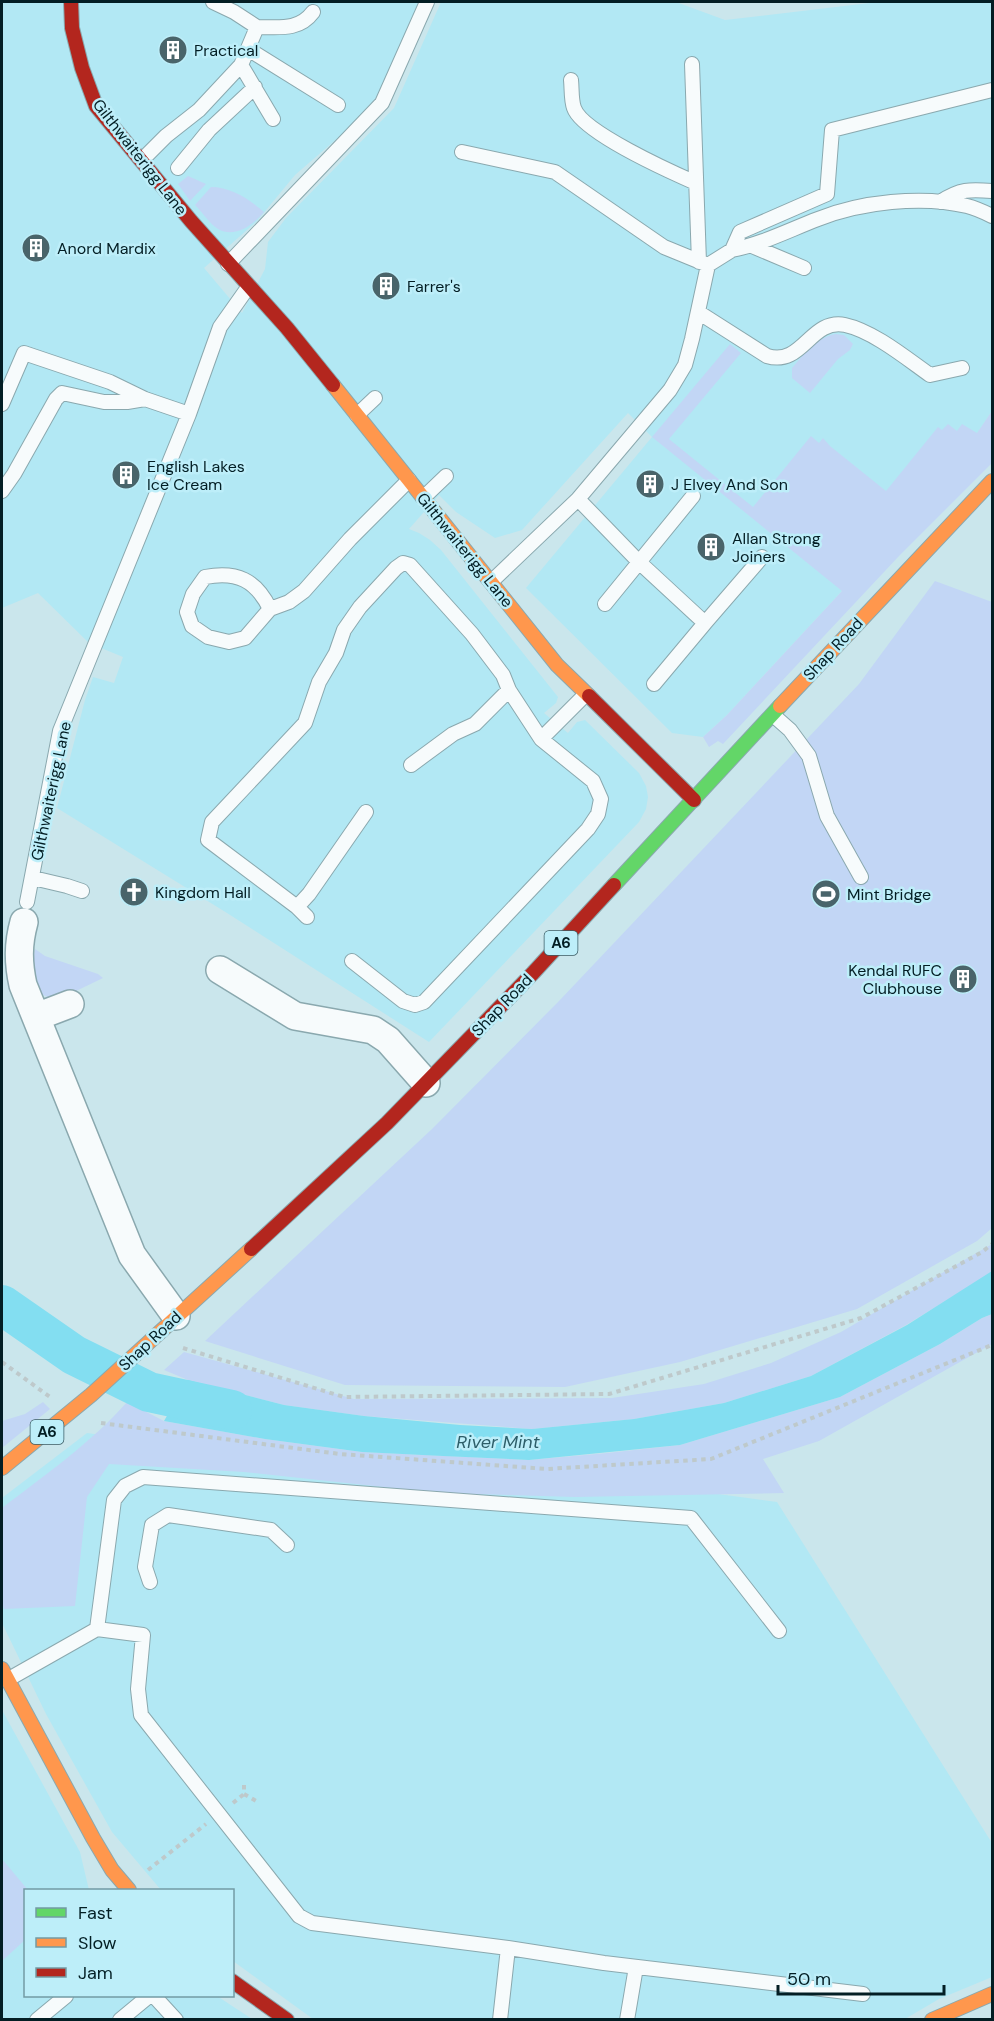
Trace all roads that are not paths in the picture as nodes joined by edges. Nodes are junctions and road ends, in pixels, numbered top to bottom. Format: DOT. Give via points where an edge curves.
graph roads {
  1 [pos="72,2"];
  2 [pos="213,2"];
  3 [pos="427,2"];
  4 [pos="313,12"];
  5 [pos="257,27"];
  6 [pos="248,49"];
  7 [pos="692,64"];
  8 [pos="241,65"];
  9 [pos="571,80"];
  10 [pos="255,87"];
  11 [pos="993,90"];
  12 [pos="338,105"];
  13 [pos="273,119"];
  14 [pos="462,152"];
  15 [pos="142,160"];
  16 [pos="178,168"];
  17 [pos="696,183"];
  18 [pos="993,191"];
  19 [pos="940,202"];
  20 [pos="993,216"];
  21 [pos="752,246"];
  22 [pos="732,250"];
  23 [pos="228,264"];
  24 [pos="703,264"];
  25 [pos="804,268"];
  26 [pos="249,286"];
  27 [pos="698,312"];
  28 [pos="962,368"];
  29 [pos="375,398"];
  30 [pos="145,399"];
  31 [pos="2,404"];
  32 [pos="189,414"];
  33 [pos="357,415"];
  34 [pos="446,476"];
  35 [pos="409,480"];
  36 [pos="993,481"];
  37 [pos="2,491"];
  38 [pos="693,496"];
  39 [pos="423,498"];
  40 [pos="578,499"];
  41 [pos="762,557"];
  42 [pos="639,562"];
  43 [pos="491,582"];
  44 [pos="605,604"];
  45 [pos="270,609"];
  46 [pos="705,623"];
  47 [pos="654,684"];
  48 [pos="509,690"];
  49 [pos="585,694"];
  50 [pos="773,715"];
  51 [pos="541,739"];
  52 [pos="411,765"];
  53 [pos="694,800"];
  54 [pos="366,812"];
  55 [pos="861,877"];
  56 [pos="33,878"];
  57 [pos="82,891"];
  58 [pos="297,907"];
  59 [pos="26,912"];
  60 [pos="307,917"];
  61 [pos="352,961"];
  62 [pos="220,969"];
  63 [pos="70,1004"];
  64 [pos="36,1017"];
  65 [pos="426,1083"];
  66 [pos="176,1316"];
  67 [pos="2,1468"];
  68 [pos="287,1545"];
  69 [pos="150,1582"];
  70 [pos="97,1629"];
  71 [pos="779,1631"];
  72 [pos="4,1675"];
  73 [pos="128,1889"];
  74 [pos="508,1948"];
  75 [pos="636,1967"];
  76 [pos="234,1983"];
  77 [pos="863,1994"];
  78 [pos="993,1994"];
  79 [pos="64,1997"];
  80 [pos="147,1997"];
  81 [pos="156,1997"];
  82 [pos="37,2019"];
  83 [pos="120,2019"];
  84 [pos="176,2019"];
  85 [pos="287,2019"];
  86 [pos="500,2019"];
  87 [pos="627,2019"];
  88 [pos="932,2019"];
  1 -- 15 [label="main road, Gilthwaiterigg Lane" via="72,28 93,100"];
  2 -- 5 [label="lane"];
  3 -- 23 [label="lane" via="382,102"];
  4 -- 5 [label="lane" via="306,22 292,27"];
  5 -- 6 [label="lane"];
  6 -- 8 [label="lane"];
  6 -- 12 [label="lane"];
  7 -- 17 [label="lane"];
  8 -- 10 [label="lane"];
  8 -- 15 [label="lane" via="199,110"];
  9 -- 17 [label="lane" via="574,108 594,130"];
  10 -- 13 [label="lane"];
  10 -- 16 [label="lane" via="209,130"];
  11 -- 22 [label="lane" via="832,130 827,194 740,232"];
  14 -- 24 [label="lane" via="555,172 664,247"];
  15 -- 23 [label="main road, Gilthwaiterigg Lane"];
  17 -- 24 [label="lane"];
  18 -- 19 [label="lane" via="956,192"];
  19 -- 20 [label="lane" via="968,206"];
  19 -- 21 [label="lane" via="848,209"];
  21 -- 22 [label="lane"];
  21 -- 25 [label="lane"];
  22 -- 24 [label="lane"];
  23 -- 26 [label="main road, Gilthwaiterigg Lane"];
  24 -- 27 [label="lane"];
  26 -- 32 [label="lane, Gilthwaiterigg Lane" via="220,327"];
  26 -- 33 [label="main road, Gilthwaiterigg Lane"];
  27 -- 28 [label="lane" via="777,359 786,358 828,326 844,325 878,339 930,375"];
  27 -- 40 [label="lane" via="685,365 670,390"];
  29 -- 33 [label="lane"];
  30 -- 31 [label="lane" via="110,382 24,353"];
  30 -- 32 [label="lane"];
  30 -- 37 [label="lane" via="104,402 62,393"];
  32 -- 56 [label="lane, Gilthwaiterigg Lane" via="60,731"];
  33 -- 35 [label="main road, Gilthwaiterigg Lane"];
  34 -- 39 [label="lane"];
  35 -- 39 [label="main road, Gilthwaiterigg Lane"];
  35 -- 45 [label="lane" via="300,595"];
  36 -- 50 [label="main road, Shap Road / A6"];
  38 -- 42 [label="lane"];
  39 -- 43 [label="main road, Gilthwaiterigg Lane"];
  40 -- 42 [label="lane"];
  40 -- 43 [label="lane"];
  41 -- 46 [label="lane"];
  42 -- 44 [label="lane"];
  42 -- 46 [label="lane"];
  43 -- 49 [label="main road, Gilthwaiterigg Lane"];
  45 -- 45 [label="lane" via="263,594 250,581 222,574 205,577 187,612 192,626 208,637 229,642 245,638"];
  46 -- 47 [label="lane"];
  48 -- 51 [label="lane"];
  48 -- 52 [label="lane" via="475,724 453,734"];
  48 -- 58 [label="lane" via="504,675 478,642 410,565 403,563 396,568 344,630 306,723 212,822 208,840"];
  49 -- 51 [label="lane"];
  49 -- 53 [label="main road, Gilthwaiterigg Lane"];
  50 -- 53 [label="main road, Shap Road / A6"];
  50 -- 55 [label="lane" via="809,756 827,816"];
  51 -- 61 [label="lane" via="592,782 601,799 598,814 588,829 424,1002 415,1005 403,1001"];
  53 -- 65 [label="main road, Shap Road / A6"];
  54 -- 58 [label="lane"];
  56 -- 57 [label="lane"];
  56 -- 59 [label="lane, Gilthwaiterigg Lane"];
  58 -- 60 [label="lane"];
  59 -- 64 [label="street, Gilthwaiterigg Lane" via="18,963"];
  62 -- 65 [label="street" via="295,1016 373,1029 388,1040"];
  63 -- 64 [label="street"];
  64 -- 66 [label="street, Gilthwaiterigg Lane" via="132,1255"];
  65 -- 66 [label="main road, Shap Road / A6" via="324,1183"];
  66 -- 67 [label="main road, Shap Road / A6" via="91,1395"];
  68 -- 69 [label="lane" via="271,1530 168,1515 152,1525 146,1567"];
  70 -- 71 [label="lane" via="114,1500 125,1486 143,1477 691,1518"];
  70 -- 72 [label="lane"];
  70 -- 74 [label="lane" via="143,1635 138,1689 141,1715 299,1916 312,1923"];
  72 -- 73 [label="main road" via="93,1838"];
  74 -- 75 [label="lane"];
  74 -- 86 [label="lane"];
  75 -- 77 [label="lane"];
  75 -- 87 [label="lane"];
  76 -- 85 [label="main road"];
  78 -- 88 [label="main road"];
  79 -- 82 [label="lane"];
  80 -- 83 [label="lane"];
  81 -- 84 [label="lane"];
}
